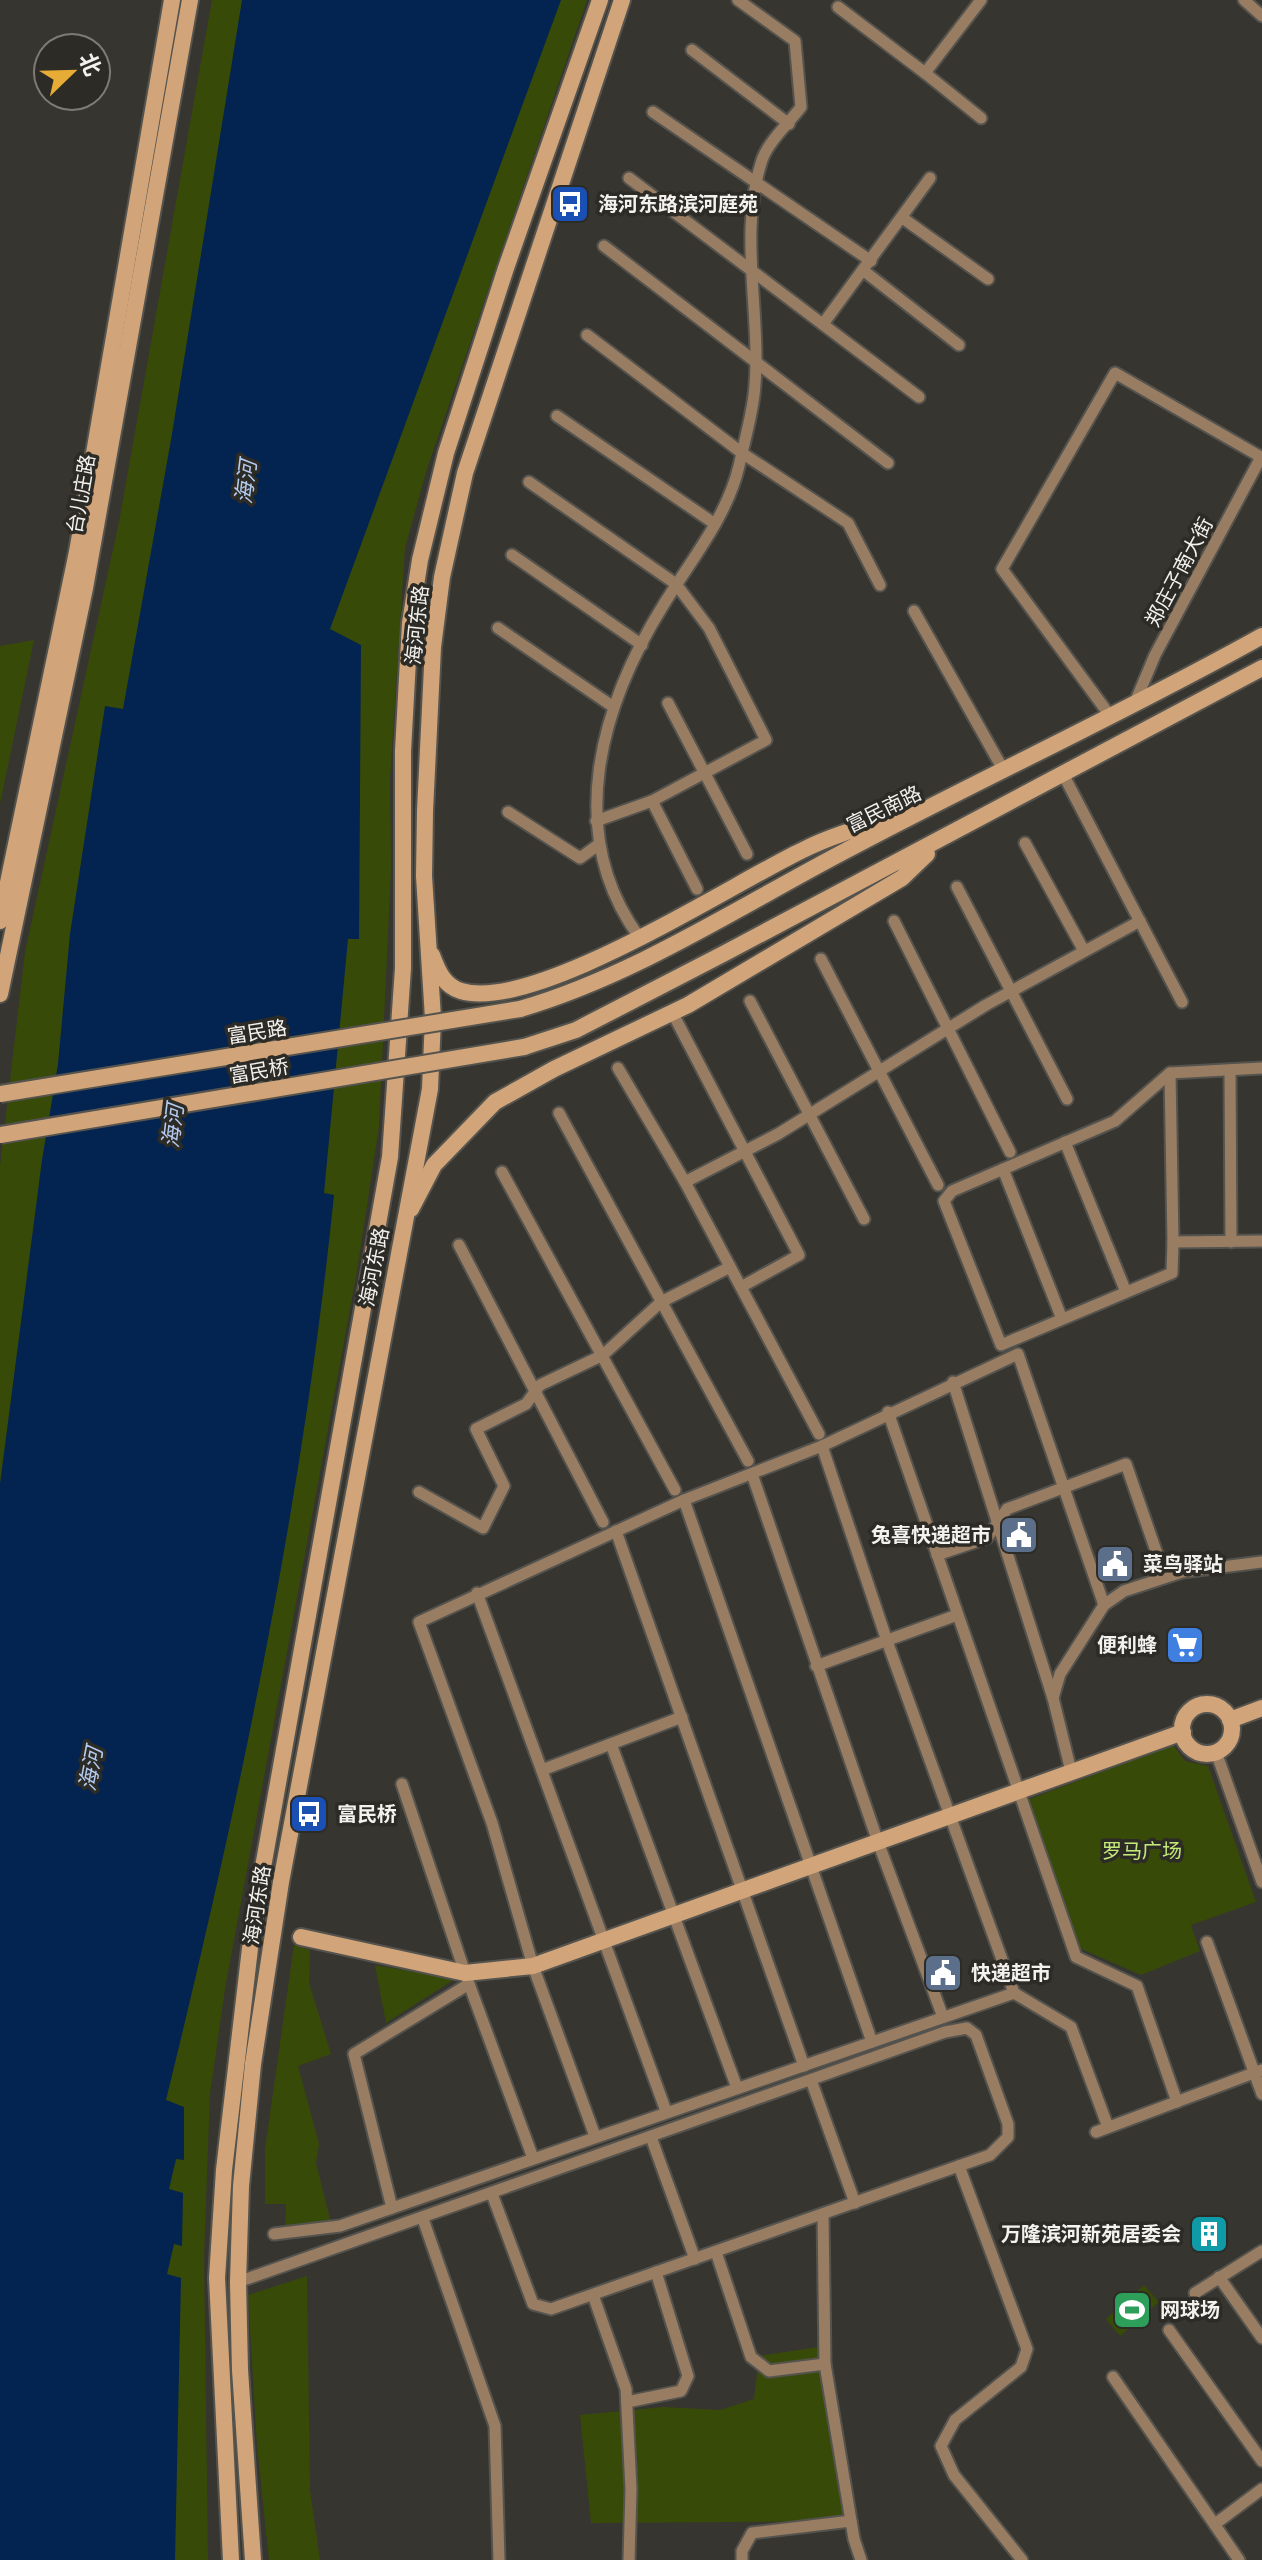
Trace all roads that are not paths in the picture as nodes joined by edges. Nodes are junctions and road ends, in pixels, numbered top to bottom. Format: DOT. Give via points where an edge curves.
graph roads {
  1 [pos="172,0"];
  2 [pos="190,0"];
  3 [pos="600,0"];
  4 [pos="622,0"];
  5 [pos="738,0"];
  6 [pos="981,0"];
  7 [pos="1244,0"];
  8 [pos="838,7"];
  9 [pos="1262,16"];
  10 [pos="692,50"];
  11 [pos="925,73"];
  12 [pos="653,112"];
  13 [pos="981,118"];
  14 [pos="789,124"];
  15 [pos="629,178"];
  16 [pos="930,178"];
  17 [pos="756,182"];
  18 [pos="904,219"];
  19 [pos="604,246"];
  20 [pos="867,266"];
  21 [pos="754,270"];
  22 [pos="988,279"];
  23 [pos="823,324"];
  24 [pos="587,335"];
  25 [pos="959,345"];
  26 [pos="754,360"];
  27 [pos="919,397"];
  28 [pos="557,416"];
  29 [pos="742,453"];
  30 [pos="1261,457"];
  31 [pos="888,463"];
  32 [pos="529,482"];
  33 [pos="715,524"];
  34 [pos="512,555"];
  35 [pos="676,584"];
  36 [pos="880,585"];
  37 [pos="914,611"];
  38 [pos="498,628"];
  39 [pos="1262,636"];
  40 [pos="642,645"];
  41 [pos="1262,668"];
  42 [pos="668,703"];
  43 [pos="612,706"];
  44 [pos="1134,706"];
  45 [pos="1111,717"];
  46 [pos="1004,771"];
  47 [pos="705,773"];
  48 [pos="1063,774"];
  49 [pos="652,801"];
  50 [pos="508,812"];
  51 [pos="924,812"];
  52 [pos="596,821"];
  53 [pos="941,841"];
  54 [pos="1025,843"];
  55 [pos="598,845"];
  56 [pos="747,854"];
  57 [pos="957,887"];
  58 [pos="697,889"];
  59 [pos="0,921"];
  60 [pos="894,921"];
  61 [pos="1140,921"];
  62 [pos="639,937"];
  63 [pos="427,938"];
  64 [pos="1084,951"];
  65 [pos="821,959"];
  66 [pos="1011,991"];
  67 [pos="0,994"];
  68 [pos="750,1001"];
  69 [pos="1182,1002"];
  70 [pos="520,1009"];
  71 [pos="672,1012"];
  72 [pos="947,1031"];
  73 [pos="618,1068"];
  74 [pos="1262,1068"];
  75 [pos="1230,1070"];
  76 [pos="879,1073"];
  77 [pos="1170,1073"];
  78 [pos="0,1094"];
  79 [pos="1067,1099"];
  80 [pos="559,1113"];
  81 [pos="808,1116"];
  82 [pos="0,1135"];
  83 [pos="1065,1142"];
  84 [pos="746,1150"];
  85 [pos="1010,1152"];
  86 [pos="1003,1169"];
  87 [pos="502,1172"];
  88 [pos="685,1182"];
  89 [pos="938,1185"];
  90 [pos="864,1219"];
  91 [pos="401,1229"];
  92 [pos="1262,1241"];
  93 [pos="1173,1242"];
  94 [pos="1231,1242"];
  95 [pos="459,1245"];
  96 [pos="730,1267"];
  97 [pos="741,1287"];
  98 [pos="1126,1292"];
  99 [pos="661,1302"];
  100 [pos="1062,1319"];
  101 [pos="603,1355"];
  102 [pos="953,1382"];
  103 [pos="535,1392"];
  104 [pos="888,1412"];
  105 [pos="819,1434"];
  106 [pos="822,1446"];
  107 [pos="748,1461"];
  108 [pos="752,1474"];
  109 [pos="1064,1488"];
  110 [pos="675,1490"];
  111 [pos="419,1492"];
  112 [pos="684,1500"];
  113 [pos="998,1521"];
  114 [pos="603,1522"];
  115 [pos="616,1531"];
  116 [pos="937,1555"];
  117 [pos="1262,1562"];
  118 [pos="1165,1577"];
  119 [pos="477,1593"];
  120 [pos="1104,1605"];
  121 [pos="957,1615"];
  122 [pos="887,1641"];
  123 [pos="816,1666"];
  124 [pos="1053,1698"];
  125 [pos="1262,1708"];
  126 [pos="682,1717"];
  127 [pos="1230,1720"];
  128 [pos="1183,1732"];
  129 [pos="611,1744"];
  130 [pos="1216,1752"];
  131 [pos="542,1770"];
  132 [pos="1071,1771"];
  133 [pos="402,1784"];
  134 [pos="1017,1791"];
  135 [pos="949,1816"];
  136 [pos="878,1842"];
  137 [pos="808,1867"];
  138 [pos="1262,1882"];
  139 [pos="741,1891"];
  140 [pos="674,1915"];
  141 [pos="301,1937"];
  142 [pos="604,1941"];
  143 [pos="1207,1942"];
  144 [pos="533,1966"];
  145 [pos="467,1978"];
  146 [pos="1014,1993"];
  147 [pos="943,2017"];
  148 [pos="872,2042"];
  149 [pos="804,2066"];
  150 [pos="1258,2072"];
  151 [pos="811,2080"];
  152 [pos="737,2088"];
  153 [pos="1262,2094"];
  154 [pos="1177,2102"];
  155 [pos="666,2111"];
  156 [pos="1108,2127"];
  157 [pos="1096,2132"];
  158 [pos="595,2136"];
  159 [pos="651,2137"];
  160 [pos="533,2158"];
  161 [pos="959,2166"];
  162 [pos="492,2194"];
  163 [pos="855,2203"];
  164 [pos="392,2208"];
  165 [pos="823,2214"];
  166 [pos="423,2219"];
  167 [pos="274,2234"];
  168 [pos="1262,2251"];
  169 [pos="716,2252"];
  170 [pos="695,2259"];
  171 [pos="656,2272"];
  172 [pos="1219,2277"];
  173 [pos="238,2282"];
  174 [pos="1195,2293"];
  175 [pos="593,2295"];
  176 [pos="1169,2330"];
  177 [pos="1262,2338"];
  178 [pos="825,2364"];
  179 [pos="1113,2377"];
  180 [pos="627,2402"];
  181 [pos="1262,2461"];
  182 [pos="1262,2489"];
  183 [pos="851,2521"];
  184 [pos="1215,2524"];
  185 [pos="231,2560"];
  186 [pos="253,2560"];
  187 [pos="499,2560"];
  188 [pos="629,2560"];
  189 [pos="742,2560"];
  190 [pos="861,2560"];
  191 [pos="1022,2560"];
  192 [pos="1239,2560"];
  1 -- 59 [label="main road, 台儿庄路" via="77,552"];
  2 -- 67 [label="main road, 台儿庄路" via="85,588"];
  3 -- 185 [label="main road, 海河东路" via="446,453 410,623 403,751 403,968 390,1157 253,1923 224,2170 217,2278"];
  4 -- 63 [label="main road, 海河东路" via="465,473 442,577 427,738"];
  5 -- 14 [label="street" via="795,41 801,107"];
  6 -- 11 [label="street"];
  7 -- 9 [label="street"];
  8 -- 11 [label="street"];
  10 -- 14 [label="street"];
  11 -- 13 [label="street"];
  12 -- 17 [label="street"];
  14 -- 17 [label="street" via="763,157"];
  15 -- 21 [label="street"];
  16 -- 18 [label="street"];
  17 -- 20 [label="street"];
  17 -- 21 [label="street"];
  18 -- 20 [label="street"];
  18 -- 22 [label="street"];
  19 -- 26 [label="street"];
  20 -- 23 [label="street"];
  20 -- 25 [label="street"];
  21 -- 23 [label="street"];
  21 -- 26 [label="street"];
  23 -- 27 [label="street"];
  24 -- 29 [label="street"];
  26 -- 29 [label="street" via="754,394"];
  26 -- 31 [label="street"];
  28 -- 33 [label="street"];
  29 -- 33 [label="street" via="734,487"];
  29 -- 36 [label="street" via="848,523"];
  30 -- 44 [label="street, 郑庄子南大街" via="1155,655"];
  30 -- 45 [label="street" via="1115,373 1024,530 1002,569"];
  32 -- 35 [label="street"];
  33 -- 35 [label="street"];
  34 -- 40 [label="street"];
  35 -- 40 [label="street"];
  35 -- 47 [label="street" via="709,628 766,740"];
  37 -- 46 [label="street"];
  38 -- 43 [label="street"];
  39 -- 44 [label="main road, 富民南路"];
  40 -- 43 [label="street"];
  41 -- 48 [label="main road"];
  42 -- 47 [label="street"];
  43 -- 52 [label="street" via="600,758"];
  44 -- 45 [label="main road, 富民南路"];
  45 -- 46 [label="main road, 富民南路"];
  46 -- 51 [label="main road, 富民南路"];
  47 -- 49 [label="street"];
  47 -- 56 [label="street"];
  48 -- 53 [label="main road"];
  48 -- 61 [label="street"];
  49 -- 52 [label="street"];
  49 -- 58 [label="street"];
  50 -- 55 [label="street" via="580,858"];
  51 -- 62 [label="main road" via="802,850"];
  51 -- 70 [label="main road, 富民南路" via="636,962"];
  52 -- 55 [label="street"];
  53 -- 71 [label="main road" via="902,878"];
  53 -- 82 [label="main road, 富民桥, bridge" via="576,1030 524,1047"];
  54 -- 64 [label="street"];
  55 -- 62 [label="street" via="609,887"];
  57 -- 66 [label="street"];
  60 -- 72 [label="street"];
  61 -- 64 [label="street"];
  61 -- 69 [label="street"];
  62 -- 63 [label="main road" via="565,974 483,992 462,992 446,984"];
  63 -- 91 [label="main road, 海河东路" via="433,1018 430,1089"];
  64 -- 66 [label="street"];
  65 -- 76 [label="street"];
  66 -- 72 [label="street"];
  66 -- 79 [label="street"];
  68 -- 81 [label="street"];
  70 -- 78 [label="main road, 富民路, bridge"];
  71 -- 84 [label="street"];
  71 -- 91 [label="main road" via="495,1102 434,1165"];
  72 -- 76 [label="street"];
  72 -- 85 [label="street"];
  73 -- 88 [label="street"];
  74 -- 75 [label="street"];
  75 -- 77 [label="street"];
  75 -- 94 [label="street"];
  76 -- 81 [label="street"];
  76 -- 89 [label="street"];
  77 -- 83 [label="street" via="1115,1121"];
  77 -- 93 [label="street"];
  80 -- 99 [label="street"];
  81 -- 84 [label="street"];
  81 -- 90 [label="street"];
  83 -- 86 [label="street"];
  83 -- 98 [label="street"];
  84 -- 88 [label="street"];
  84 -- 97 [label="street" via="799,1255"];
  86 -- 100 [label="street"];
  86 -- 100 [label="street" via="952,1191 944,1201 949,1216 1001,1345"];
  87 -- 101 [label="street"];
  88 -- 96 [label="street"];
  91 -- 173 [label="main road, 海河东路" via="273,1930 241,2186"];
  92 -- 94 [label="street"];
  93 -- 94 [label="street"];
  93 -- 98 [label="street" via="1172,1273"];
  95 -- 103 [label="street"];
  96 -- 97 [label="street"];
  96 -- 99 [label="street"];
  97 -- 105 [label="street"];
  98 -- 100 [label="street"];
  99 -- 101 [label="street"];
  99 -- 107 [label="street"];
  101 -- 103 [label="street"];
  101 -- 110 [label="street"];
  102 -- 104 [label="street"];
  102 -- 109 [label="street" via="1018,1354"];
  102 -- 113 [label="street"];
  103 -- 111 [label="street" via="526,1404 476,1429 504,1486 483,1528"];
  103 -- 114 [label="street"];
  104 -- 106 [label="street"];
  104 -- 116 [label="street"];
  106 -- 108 [label="street"];
  106 -- 122 [label="street"];
  108 -- 112 [label="street"];
  108 -- 123 [label="street"];
  109 -- 113 [label="street" via="1007,1509"];
  109 -- 118 [label="street" via="1126,1464"];
  109 -- 120 [label="street"];
  112 -- 115 [label="street"];
  112 -- 137 [label="street"];
  113 -- 116 [label="street" via="987,1538"];
  113 -- 124 [label="street"];
  115 -- 119 [label="street"];
  115 -- 126 [label="street"];
  116 -- 121 [label="street"];
  117 -- 118 [label="street"];
  118 -- 120 [label="street" via="1124,1591"];
  119 -- 131 [label="street"];
  119 -- 144 [label="street" via="419,1622 492,1823"];
  120 -- 124 [label="street" via="1060,1674"];
  121 -- 122 [label="street"];
  121 -- 134 [label="street"];
  122 -- 123 [label="street"];
  122 -- 135 [label="street"];
  123 -- 136 [label="street"];
  124 -- 132 [label="street"];
  125 -- 127 [label="main road"];
  126 -- 129 [label="street"];
  126 -- 139 [label="street"];
  127 -- 128 [label="main road" via="1220,1708 1205,1704 1191,1710"];
  127 -- 130 [label="main road" via="1228,1742"];
  128 -- 130 [label="main road" via="1195,1750"];
  128 -- 132 [label="main road"];
  129 -- 131 [label="street"];
  129 -- 140 [label="street"];
  130 -- 138 [label="street"];
  131 -- 142 [label="street"];
  132 -- 134 [label="main road"];
  133 -- 145 [label="street"];
  134 -- 135 [label="main road"];
  134 -- 154 [label="street" via="1076,1957 1137,1986"];
  135 -- 136 [label="main road"];
  135 -- 146 [label="street"];
  136 -- 137 [label="main road"];
  136 -- 147 [label="street"];
  137 -- 139 [label="main road"];
  137 -- 148 [label="street"];
  139 -- 140 [label="main road"];
  139 -- 149 [label="street"];
  140 -- 142 [label="main road"];
  140 -- 152 [label="street"];
  141 -- 145 [label="main road"];
  142 -- 144 [label="main road"];
  142 -- 155 [label="street"];
  143 -- 150 [label="street"];
  144 -- 145 [label="main road"];
  144 -- 158 [label="street"];
  145 -- 160 [label="street"];
  145 -- 164 [label="street" via="354,2054"];
  146 -- 147 [label="street"];
  146 -- 156 [label="street" via="1071,2027"];
  147 -- 148 [label="street"];
  148 -- 149 [label="street"];
  149 -- 152 [label="street"];
  150 -- 153 [label="street"];
  150 -- 154 [label="street"];
  151 -- 159 [label="street"];
  151 -- 161 [label="street" via="967,2028 984,2049 1008,2137 990,2155"];
  151 -- 163 [label="street"];
  152 -- 155 [label="street"];
  154 -- 156 [label="street"];
  155 -- 158 [label="street"];
  156 -- 157 [label="street"];
  158 -- 160 [label="street"];
  159 -- 162 [label="street"];
  159 -- 170 [label="street"];
  160 -- 164 [label="street"];
  161 -- 163 [label="street"];
  161 -- 191 [label="street" via="1027,2349 1021,2367 955,2420 941,2446 954,2475"];
  162 -- 166 [label="street"];
  162 -- 175 [label="street" via="533,2304 551,2309"];
  163 -- 165 [label="street"];
  164 -- 167 [label="street" via="340,2226"];
  165 -- 169 [label="street"];
  165 -- 178 [label="street"];
  166 -- 173 [label="street"];
  166 -- 187 [label="street" via="495,2426"];
  168 -- 172 [label="street"];
  169 -- 170 [label="street"];
  169 -- 178 [label="street" via="751,2357 769,2371"];
  170 -- 171 [label="street"];
  171 -- 175 [label="street"];
  171 -- 180 [label="street" via="688,2376 681,2391"];
  172 -- 174 [label="street"];
  172 -- 177 [label="street"];
  173 -- 186 [label="main road, 海河东路"];
  175 -- 180 [label="street"];
  176 -- 181 [label="street"];
  178 -- 183 [label="street"];
  179 -- 184 [label="street"];
  180 -- 188 [label="street"];
  182 -- 184 [label="street"];
  183 -- 189 [label="street" via="752,2533"];
  183 -- 190 [label="street"];
  184 -- 192 [label="street"];
}
